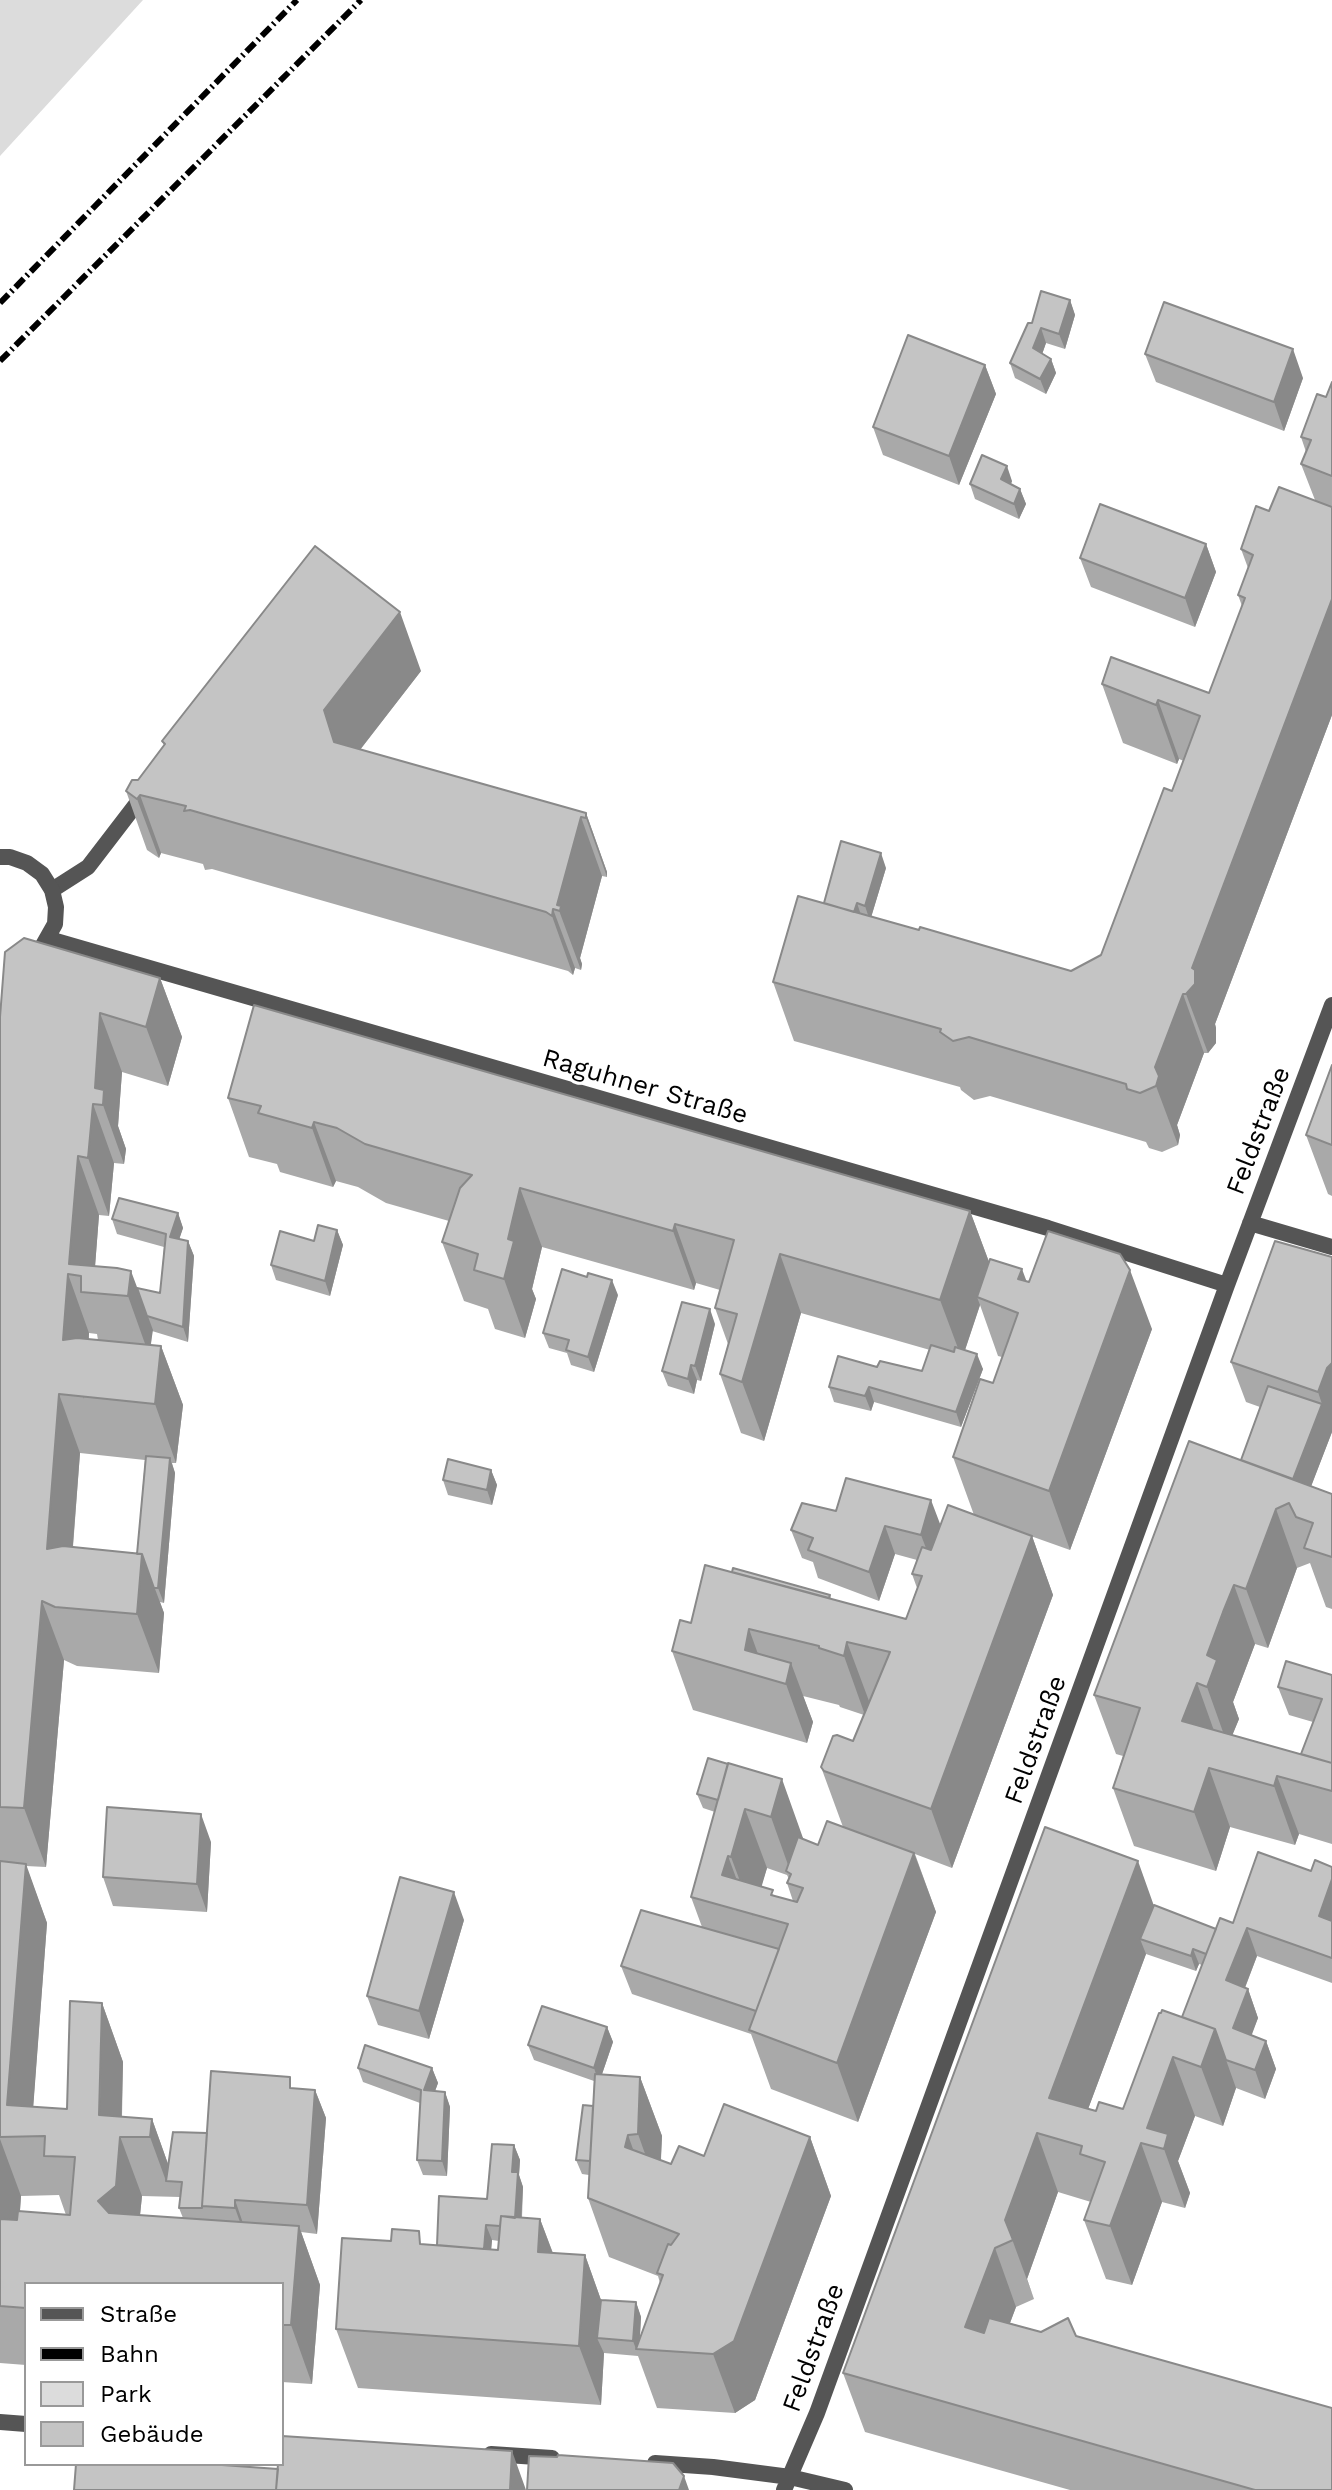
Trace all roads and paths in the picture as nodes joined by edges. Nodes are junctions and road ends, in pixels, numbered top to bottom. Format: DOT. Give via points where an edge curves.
graph roads {
  1 [pos="150,785"];
  2 [pos="0,857"];
  3 [pos="52,890"];
  4 [pos="49,939"];
  5 [pos="30,958"];
  6 [pos="1332,1005"];
  7 [pos="1250,1223"];
  8 [pos="1332,1247"];
  9 [pos="1227,1285"];
  10 [pos="0,2422"];
  11 [pos="24,2424"];
  12 [pos="476,2453"];
  13 [pos="571,2459"];
  14 [pos="634,2462"];
  15 [pos="787,2483"];
  16 [pos="845,2490"];
  1 -- 3 [label="street" via="88,867"];
  2 -- 3 [label="street" via="27,863"];
  3 -- 4 [label="street" via="55,924"];
  4 -- 5 [label="street"];
  4 -- 9 [label="street, Raguhner Straße" via="1048,1228"];
  6 -- 7 [label="street, Feldstraße"];
  7 -- 8 [label="street"];
  7 -- 9 [label="street, Feldstraße"];
  9 -- 15 [label="street, Feldstraße" via="817,2413"];
  10 -- 11 [label="street"];
  12 -- 13 [label="street"];
  14 -- 15 [label="street" via="713,2467"];
  15 -- 16 [label="street"];
}
